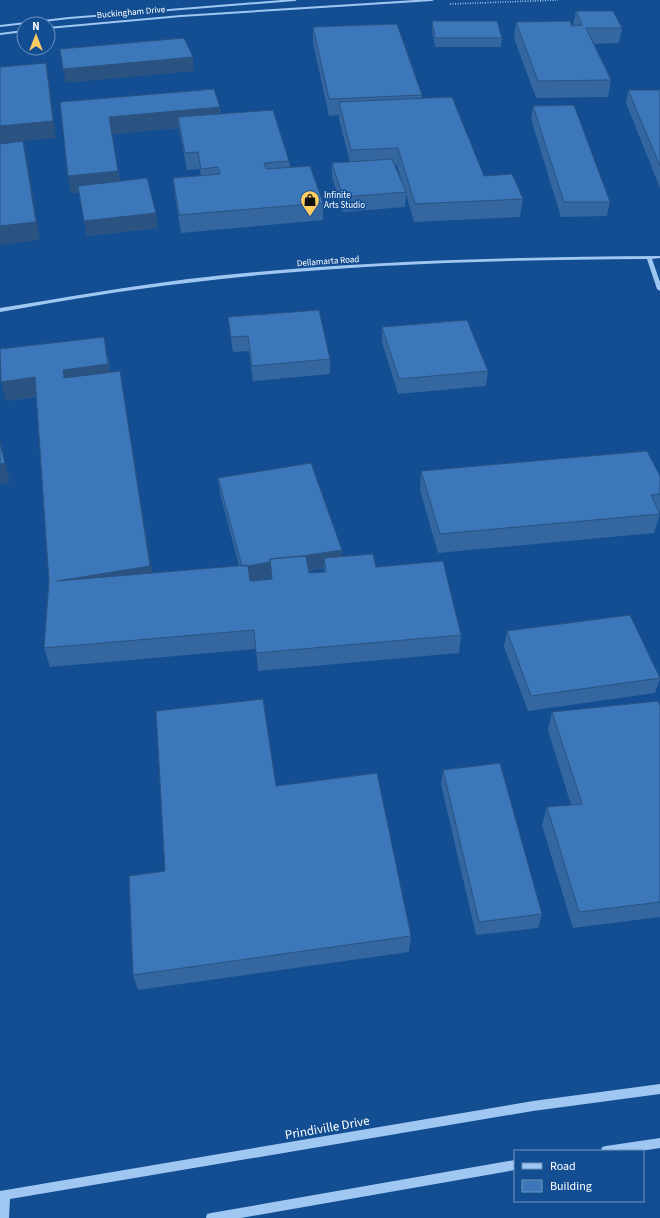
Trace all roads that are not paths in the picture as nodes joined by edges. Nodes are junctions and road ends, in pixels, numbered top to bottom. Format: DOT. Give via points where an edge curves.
graph roads {
  1 [pos="296,0"];
  2 [pos="420,0"];
  3 [pos="432,0"];
  4 [pos="0,26"];
  5 [pos="56,27"];
  6 [pos="16,32"];
  7 [pos="0,34"];
  8 [pos="649,257"];
  9 [pos="660,257"];
  10 [pos="660,289"];
  11 [pos="0,310"];
  12 [pos="660,1089"];
  13 [pos="660,1143"];
  14 [pos="613,1150"];
  15 [pos="514,1165"];
  16 [pos="2,1196"];
  17 [pos="4,1218"];
  18 [pos="211,1218"];
  1 -- 4 [label="street, Buckingham Drive" via="76,17"];
  2 -- 3 [label="street, Buckingham Drive"];
  2 -- 5 [label="street, Buckingham Drive"];
  6 -- 7 [label="street"];
  8 -- 9 [label="street, Dellamarta Road"];
  8 -- 10 [label="street"];
  8 -- 11 [label="street, Dellamarta Road" via="491,259 308,270 187,282"];
  12 -- 16 [label="street, Prindiville Drive" via="533,1106"];
  13 -- 14 [label="street"];
  15 -- 18 [label="street"];
  16 -- 17 [label="street"];
}
